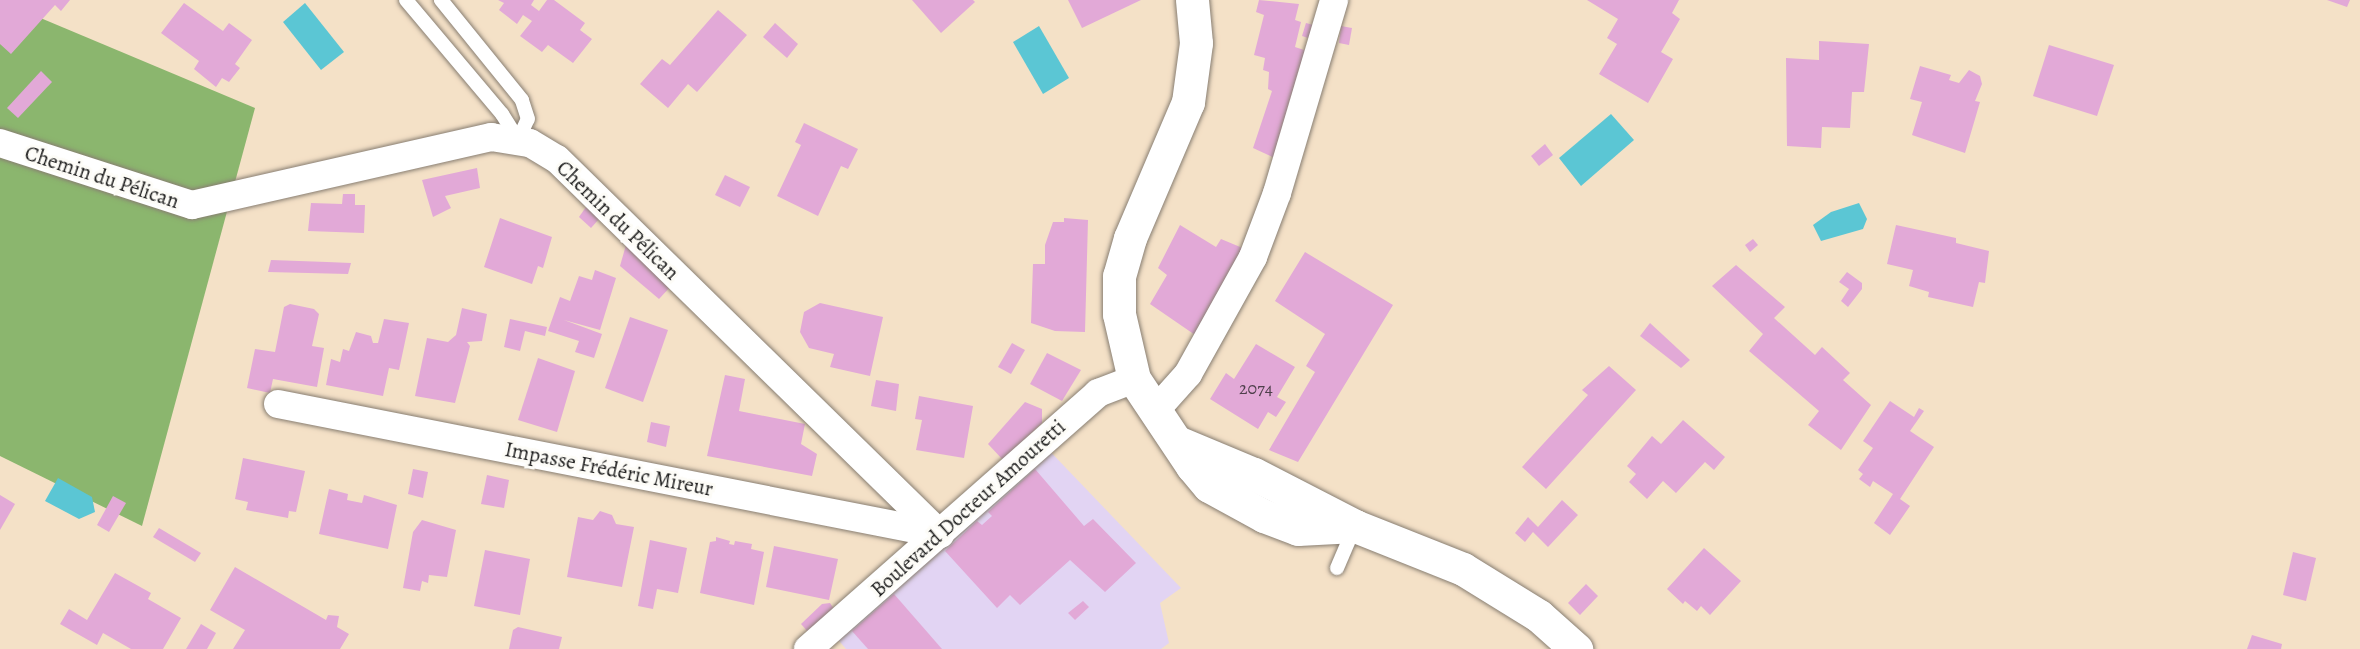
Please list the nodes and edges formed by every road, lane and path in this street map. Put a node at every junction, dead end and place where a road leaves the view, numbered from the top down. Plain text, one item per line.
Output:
1 (406, 0) edge
2 (441, 0) edge
3 (1192, 0) edge
4 (1335, 0) edge
5 (518, 140) junction
6 (0, 143) edge
7 (1134, 379) junction
8 (278, 404) dead end
9 (1154, 412) junction
10 (1177, 442) junction
11 (1326, 510) junction
12 (1355, 526) junction
13 (1294, 533) junction
14 (940, 534) junction
15 (1337, 568) dead end
16 (823, 644) edge
17 (1576, 649) edge

1 - 5 lane
2 - 5 lane
3 - 7 street
4 - 9 street
5 - 6 street, Chemin du Pélican
5 - 14 street, Chemin du Pélican
7 - 9 street
7 - 14 street, Boulevard Docteur Amouretti
8 - 14 street, Impasse Frédéric Mireur
9 - 10 street
10 - 11 street
10 - 13 street
11 - 12 street
11 - 13 lane
12 - 13 street
12 - 15 lane
12 - 17 street
14 - 16 street, Boulevard Docteur Amouretti

